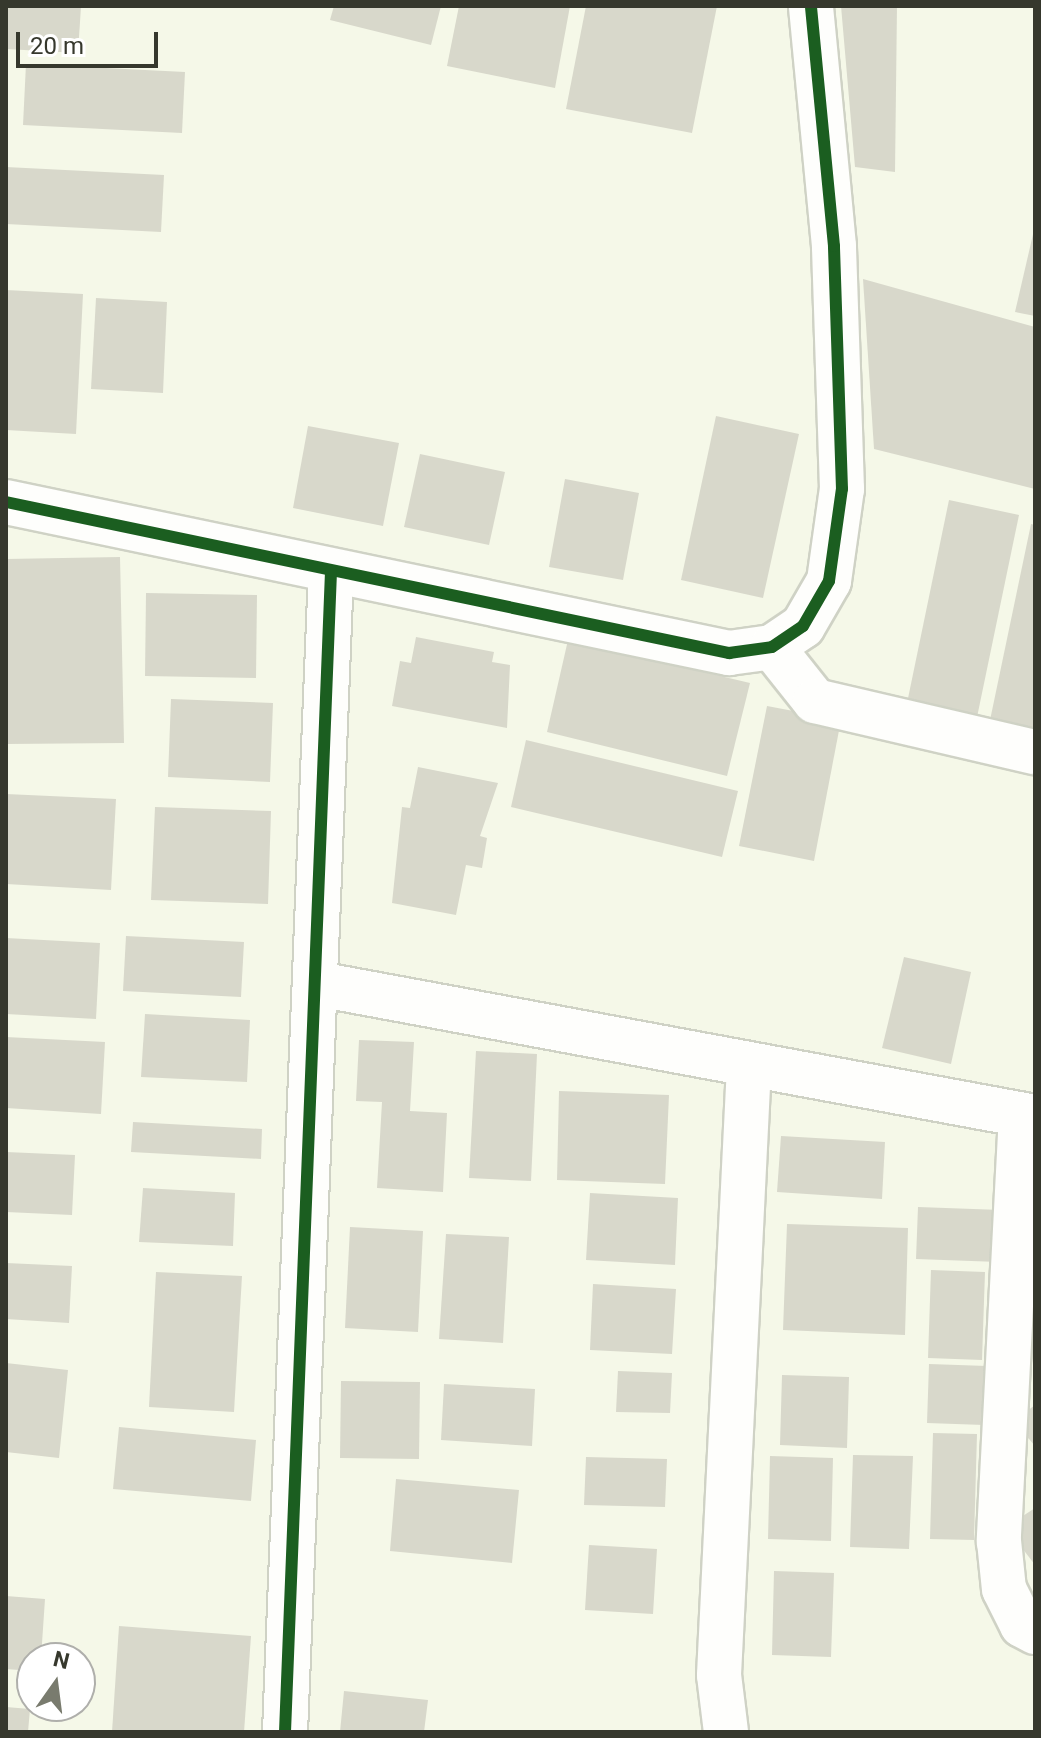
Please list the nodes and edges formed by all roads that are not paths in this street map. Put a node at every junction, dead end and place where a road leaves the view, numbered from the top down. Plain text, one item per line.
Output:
1 (811, 6) edge
2 (6, 502) edge
3 (331, 571) junction
4 (772, 647) junction
5 (1035, 752) edge
6 (318, 984) junction
7 (749, 1065) junction
8 (1028, 1116) edge
9 (1035, 1632) edge
10 (285, 1732) edge
11 (726, 1732) edge

1 - 4 street
2 - 3 street
3 - 4 street
3 - 6 street
4 - 5 street
6 - 7 street
6 - 10 street
7 - 8 street
7 - 11 street
8 - 9 street

